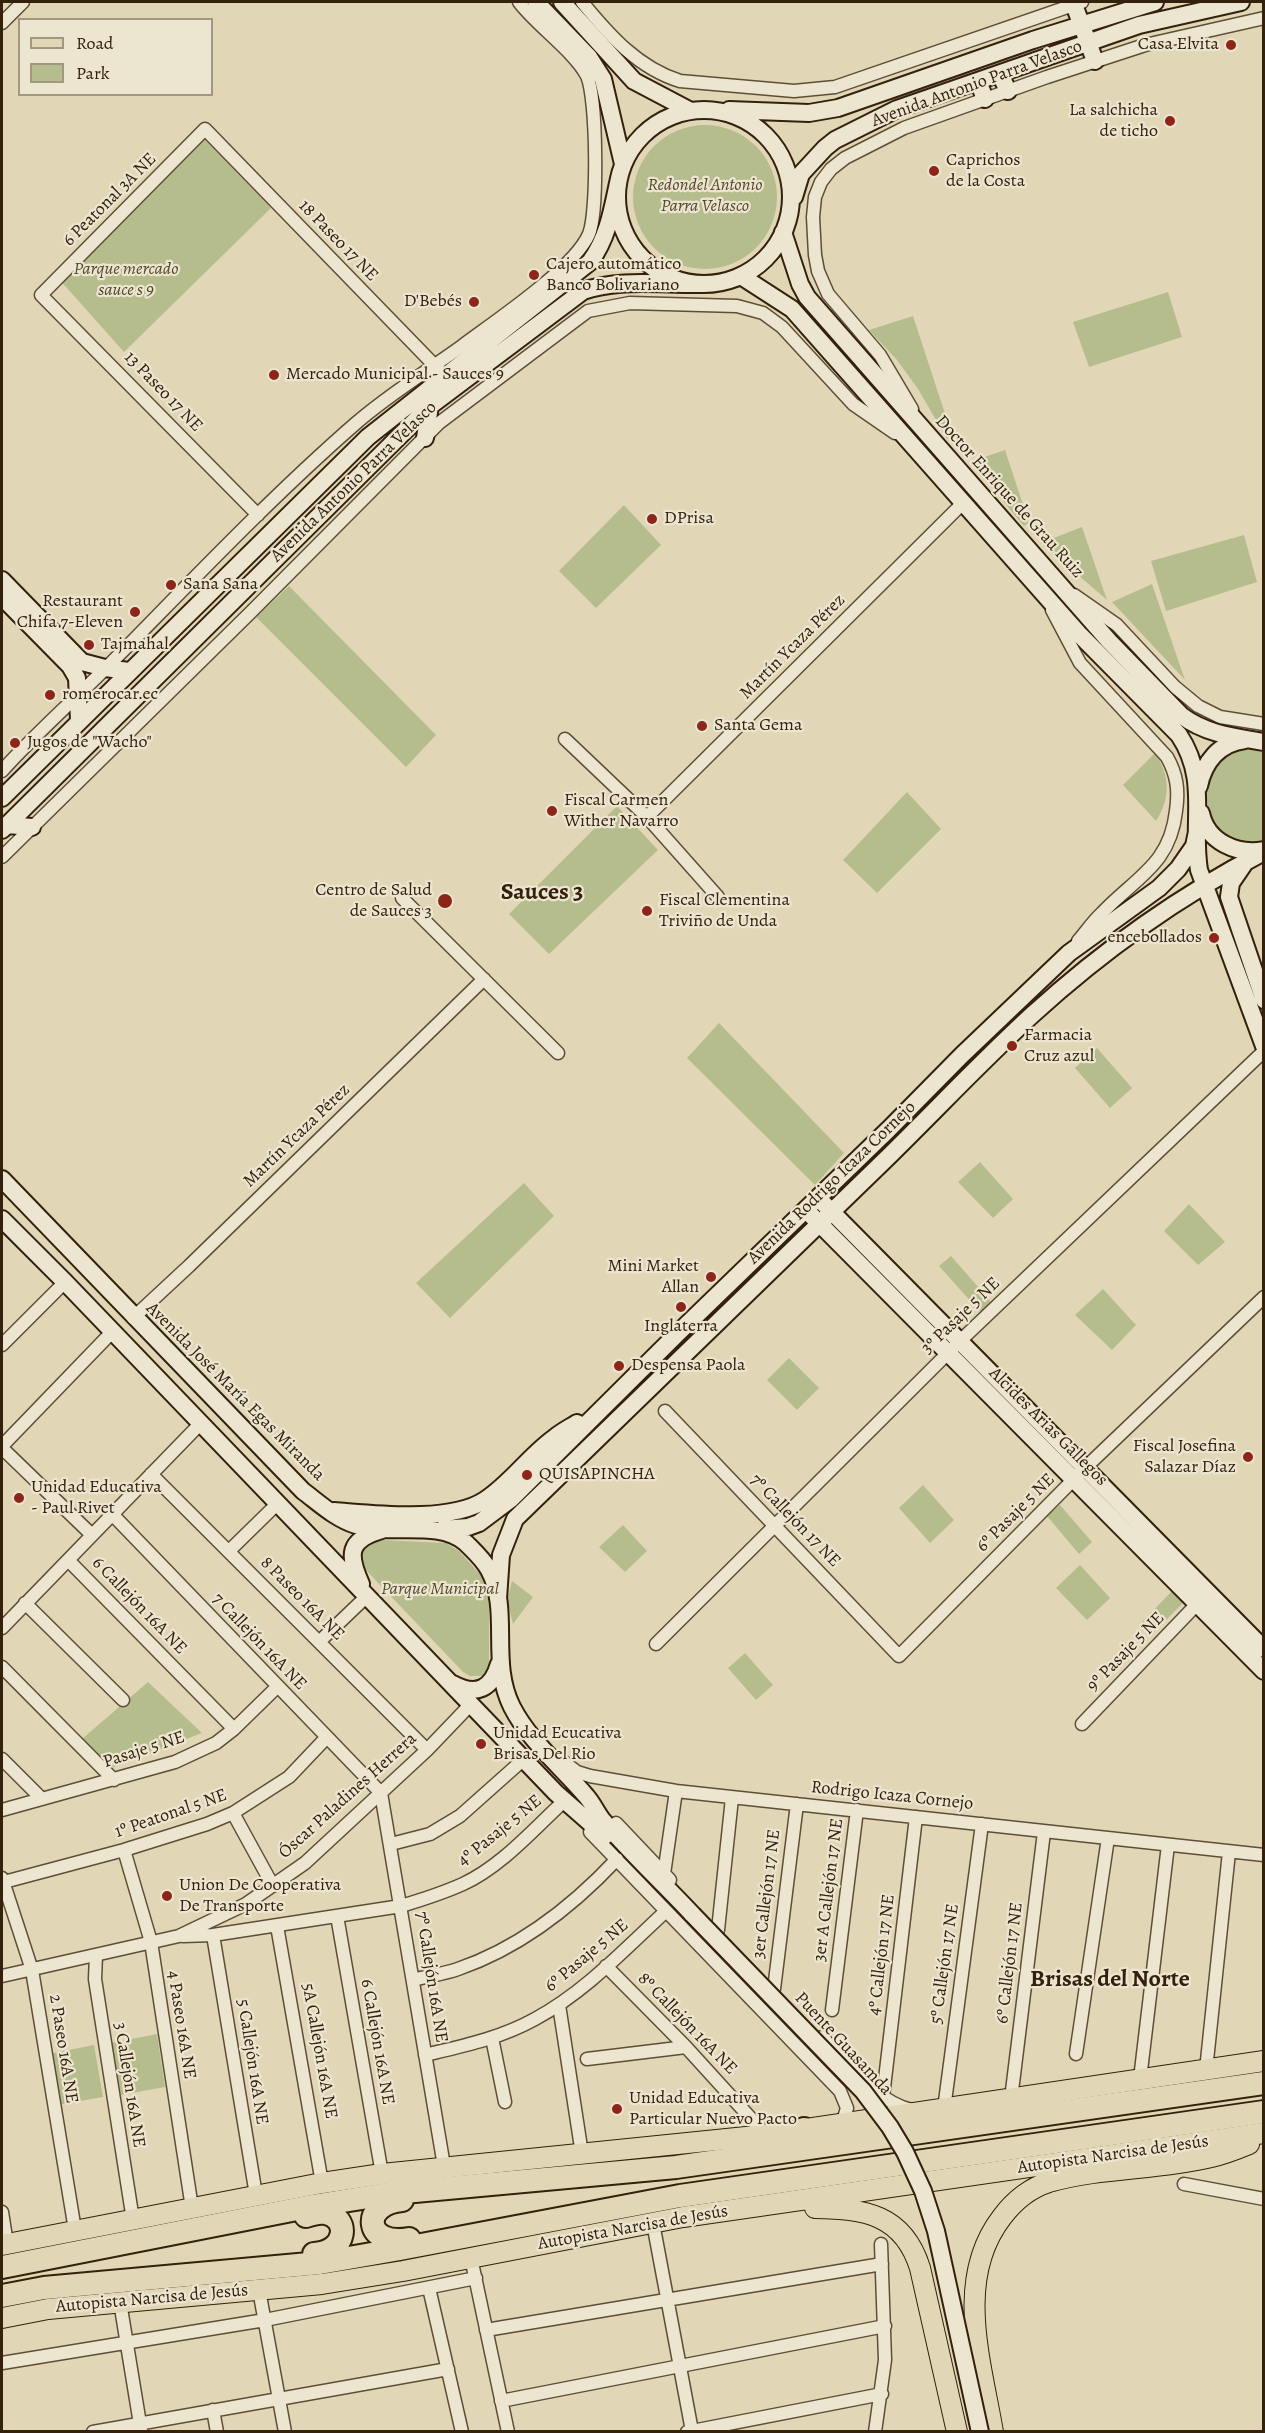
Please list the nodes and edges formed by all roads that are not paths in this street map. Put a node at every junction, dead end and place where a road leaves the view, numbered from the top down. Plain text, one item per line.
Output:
1 (23, 2) edge
2 (519, 2) edge
3 (536, 2) edge
4 (562, 2) edge
5 (582, 2) edge
6 (1076, 2) edge
7 (1155, 2) edge
8 (1241, 2) edge
9 (1263, 18) edge
10 (2, 23) edge
11 (1081, 24) junction
12 (1088, 42) junction
13 (1095, 61) junction
14 (1000, 74) junction
15 (978, 81) junction
16 (1008, 91) junction
17 (985, 99) junction
18 (713, 109) junction
19 (689, 110) junction
20 (205, 129) joint
21 (623, 164) junction
22 (618, 183) junction
23 (786, 225) junction
24 (741, 276) junction
25 (702, 284) junction
26 (41, 295) joint
27 (440, 372) junction
28 (430, 406) junction
29 (928, 436) junction
30 (425, 438) junction
31 (906, 441) junction
32 (964, 502) junction
33 (258, 515) junction
34 (2, 580) edge
35 (1059, 584) junction
36 (1041, 591) junction
37 (2, 597) edge
38 (105, 668) junction
39 (129, 671) junction
40 (79, 693) junction
41 (79, 720) junction
42 (1263, 724) edge
43 (565, 739) dead end
44 (1258, 741) edge
45 (2, 771) edge
46 (1199, 796) junction
47 (2, 798) edge
48 (647, 817) junction
49 (4, 827) edge
50 (32, 827) junction
51 (1198, 827) junction
52 (1263, 851) edge
53 (2, 856) edge
54 (1246, 861) junction
55 (1204, 886) junction
56 (718, 897) dead end
57 (402, 898) dead end
58 (1068, 953) junction
59 (484, 979) junction
60 (1263, 1000) edge
61 (1263, 1046) edge
62 (1263, 1051) edge
63 (558, 1053) dead end
64 (2, 1179) edge
65 (818, 1196) junction
66 (806, 1209) junction
67 (831, 1212) junction
68 (2, 1219) edge
69 (819, 1223) junction
70 (65, 1282) junction
71 (1263, 1297) edge
72 (133, 1318) junction
73 (113, 1331) junction
74 (2, 1345) edge
75 (954, 1347) junction
76 (603, 1406) junction
77 (665, 1411) dead end
78 (201, 1423) junction
79 (2, 1447) edge
80 (151, 1474) junction
81 (1079, 1474) junction
82 (278, 1503) junction
83 (330, 1511) junction
84 (112, 1514) junction
85 (774, 1526) junction
86 (383, 1530) junction
87 (431, 1530) junction
88 (93, 1534) junction
89 (229, 1551) junction
90 (68, 1560) junction
91 (366, 1594) junction
92 (498, 1599) junction
93 (25, 1604) junction
94 (1197, 1604) junction
95 (2, 1628) edge
96 (319, 1642) junction
97 (656, 1644) dead end
98 (1263, 1648) edge
99 (899, 1656) joint
100 (500, 1662) junction
101 (2, 1667) edge
102 (1263, 1671) edge
103 (450, 1682) junction
104 (277, 1687) junction
105 (123, 1700) dead end
106 (471, 1704) junction
107 (1082, 1724) dead end
108 (234, 1729) junction
109 (530, 1735) junction
110 (327, 1737) junction
111 (427, 1750) junction
112 (2, 1759) edge
113 (524, 1759) junction
114 (114, 1780) junction
115 (676, 1791) junction
116 (381, 1793) junction
117 (732, 1798) junction
118 (42, 1799) junction
119 (558, 1799) junction
120 (588, 1799) junction
121 (797, 1804) junction
122 (2, 1810) edge
123 (857, 1810) junction
124 (233, 1813) junction
125 (916, 1817) junction
126 (982, 1824) junction
127 (1044, 1832) junction
128 (1108, 1838) junction
129 (391, 1844) junction
130 (1168, 1845) junction
131 (124, 1850) junction
132 (1228, 1852) junction
133 (1263, 1855) edge
134 (617, 1860) junction
135 (664, 1874) junction
136 (2, 1880) edge
137 (273, 1886) junction
138 (401, 1906) junction
139 (666, 1911) junction
140 (337, 1916) junction
141 (690, 1918) junction
142 (277, 1926) junction
143 (718, 1930) junction
144 (213, 1935) junction
145 (179, 1936) junction
146 (151, 1942) junction
147 (96, 1955) junction
148 (606, 1966) junction
149 (32, 1971) junction
150 (2, 1976) edge
151 (413, 1980) junction
152 (774, 1989) junction
153 (559, 2005) junction
154 (832, 2010) dead end
155 (492, 2038) junction
156 (686, 2047) junction
157 (1076, 2054) dead end
158 (425, 2055) junction
159 (587, 2059) dead end
160 (1263, 2061) edge
161 (1206, 2070) junction
162 (1140, 2079) junction
163 (1263, 2083) edge
164 (883, 2096) junction
165 (1011, 2099) junction
166 (505, 2102) dead end
167 (944, 2109) junction
168 (922, 2112) junction
169 (1263, 2112) edge
170 (838, 2124) junction
171 (804, 2129) junction
172 (1263, 2133) edge
173 (766, 2135) junction
174 (1263, 2139) edge
175 (582, 2154) junction
176 (738, 2159) junction
177 (444, 2166) junction
178 (382, 2174) junction
179 (322, 2183) junction
180 (1184, 2184) dead end
181 (469, 2186) junction
182 (256, 2195) junction
183 (1263, 2199) edge
184 (755, 2207) junction
185 (192, 2208) junction
186 (2, 2212) edge
187 (133, 2220) junction
188 (233, 2222) junction
189 (653, 2223) junction
190 (75, 2230) junction
191 (476, 2235) junction
192 (881, 2244) dead end
193 (3, 2255) edge
194 (471, 2258) junction
195 (882, 2264) junction
196 (240, 2270) junction
197 (476, 2278) junction
198 (429, 2288) junction
199 (32, 2290) junction
200 (259, 2290) junction
201 (2, 2296) edge
202 (2, 2301) edge
203 (668, 2301) junction
204 (120, 2302) junction
205 (2, 2318) edge
206 (265, 2320) junction
207 (885, 2326) junction
208 (486, 2330) junction
209 (126, 2341) junction
210 (2, 2363) edge
211 (681, 2367) junction
212 (448, 2369) junction
213 (882, 2394) junction
214 (280, 2400) junction
215 (501, 2401) junction
216 (213, 2410) junction
217 (141, 2427) edge
218 (690, 2431) edge
219 (93, 2432) edge
220 (217, 2432) edge
221 (285, 2432) edge
222 (462, 2432) edge
223 (508, 2432) edge
224 (875, 2432) edge
225 (957, 2432) edge
226 (973, 2432) edge
227 (980, 2432) edge
228 (993, 2432) edge

1 - 10 street
2 - 27 street, Avenida Antonio Parra Velasco
3 - 21 main road
4 - 19 main road
5 - 6 street
6 - 11 main road
7 - 11 main road, Avenida Antonio Parra Velasco
8 - 12 main road, Avenida Antonio Parra Velasco
9 - 13 street, Avenida Antonio Parra Velasco
11 - 12 main road
11 - 18 main road, Avenida Antonio Parra Velasco
12 - 13 main road
12 - 14 main road, Avenida Antonio Parra Velasco
13 - 16 street, Avenida Antonio Parra Velasco
14 - 15 main road, Avenida Antonio Parra Velasco
14 - 16 main road
15 - 17 main road
15 - 23 main road, Avenida Antonio Parra Velasco
16 - 17 street, Avenida Antonio Parra Velasco
17 - 29 street, Avenida Antonio Parra Velasco
18 - 19 main road
18 - 23 main road
19 - 21 main road
20 - 26 street, 6 Peatonal 3A NE
20 - 27 street, 18 Paseo 17 NE
21 - 22 main road
22 - 25 main road
22 - 27 main road, Avenida Antonio Parra Velasco
23 - 24 main road
23 - 29 main road, Doctor Enrique de Grau Ruiz
24 - 25 main road
24 - 31 main road, Doctor Enrique de Grau Ruiz
25 - 28 main road, Avenida Antonio Parra Velasco
26 - 33 street, 13 Paseo 17 NE
27 - 33 street, Avenida Antonio Parra Velasco
27 - 39 main road, Avenida Antonio Parra Velasco
28 - 30 main road
28 - 49 main road, Avenida Antonio Parra Velasco
29 - 35 main road, Doctor Enrique de Grau Ruiz
30 - 31 street, Avenida Antonio Parra Velasco
30 - 50 street, Avenida Antonio Parra Velasco
31 - 32 main road, Doctor Enrique de Grau Ruiz
32 - 36 main road, Doctor Enrique de Grau Ruiz
32 - 48 street, Martín Ycaza Pérez
33 - 38 street, Avenida Antonio Parra Velasco
34 - 38 main road
35 - 42 street
35 - 44 main road, Doctor Enrique de Grau Ruiz
36 - 46 main road, Doctor Enrique de Grau Ruiz
36 - 58 street, Doctor Enrique de Grau Ruiz
37 - 40 main road
38 - 39 main road
38 - 40 street, Avenida Antonio Parra Velasco
39 - 41 main road, Avenida Antonio Parra Velasco
40 - 41 main road
40 - 45 street, Avenida Antonio Parra Velasco
41 - 47 main road, Avenida Antonio Parra Velasco
43 - 48 street
44 - 46 main road
46 - 51 main road, Doctor Enrique de Grau Ruiz
46 - 52 main road
48 - 56 street
49 - 50 main road
50 - 53 street, Avenida Antonio Parra Velasco
51 - 55 main road, Doctor Enrique de Grau Ruiz
51 - 58 main road, Avenida Rodrigo Icaza Cornejo
52 - 54 main road, Avenida Rodrigo Icaza Cornejo
54 - 55 main road, Avenida Rodrigo Icaza Cornejo
54 - 60 main road
55 - 61 main road, Doctor Enrique de Grau Ruiz
55 - 67 main road, Avenida Rodrigo Icaza Cornejo
57 - 59 street
58 - 65 main road, Avenida Rodrigo Icaza Cornejo
59 - 63 street
59 - 72 street, Martín Ycaza Pérez
62 - 75 street, 3º Pasaje 5 NE
64 - 72 main road, Avenida José María Egas Miranda
65 - 66 main road, Avenida Rodrigo Icaza Cornejo
65 - 67 main road, Alcides Arias Gallegos
66 - 69 main road, Alcides Arias Gallegos
66 - 76 main road, Avenida Rodrigo Icaza Cornejo
67 - 69 main road, Avenida Rodrigo Icaza Cornejo
67 - 75 main road, Alcides Arias Gallegos
68 - 70 main road
69 - 75 main road, Alcides Arias Gallegos
69 - 92 main road, Avenida Rodrigo Icaza Cornejo
70 - 73 main road
70 - 74 street
71 - 81 street, 6º Pasaje 5 NE
72 - 83 main road, Avenida José María Egas Miranda
73 - 78 main road
73 - 79 street
75 - 81 main road, Alcides Arias Gallegos
75 - 85 street, 3º Pasaje 5 NE
76 - 83 main road
76 - 87 main road, Avenida Rodrigo Icaza Cornejo
77 - 85 street, 7º Callejón 17 NE
78 - 80 street
78 - 82 main road
79 - 88 street
80 - 84 street
80 - 89 street, 8 Paseo 16A NE
81 - 94 main road, Alcides Arias Gallegos
81 - 98 main road, Alcides Arias Gallegos
81 - 99 street, 6º Pasaje 5 NE
82 - 89 street
82 - 91 main road
83 - 86 main road, Avenida José María Egas Miranda
84 - 88 street
84 - 104 street, 7 Callejón 16A NE
85 - 97 street, 3º Pasaje 5 NE
85 - 99 street, 7º Callejón 17 NE
86 - 87 main road, Avenida José María Egas Miranda
86 - 91 main road
87 - 92 main road, Avenida José María Egas Miranda
88 - 90 street
89 - 96 street, 8 Paseo 16A NE
90 - 93 street
90 - 108 street, 6 Callejón 16A NE
91 - 96 street
91 - 103 main road
92 - 100 main road, Avenida José María Egas Miranda
93 - 95 street
93 - 105 street
94 - 102 main road, Alcides Arias Gallegos
94 - 107 street, 9º Pasaje 5 NE
96 - 111 street, 8 Paseo 16A NE
100 - 103 main road
100 - 109 main road, Avenida José María Egas Miranda
101 - 114 street
103 - 106 main road
104 - 108 street, Pasaje 5 NE
104 - 110 street, 7 Callejón 16A NE
106 - 111 street, Óscar Paladines Herrera
106 - 113 main road
108 - 114 street, Pasaje 5 NE
109 - 115 street, Rodrigo Icaza Cornejo
109 - 120 main road, Avenida José María Egas Miranda
110 - 116 street, 7 Callejón 16A NE
110 - 124 street, 1º Peatonal 5 NE
111 - 116 street, Óscar Paladines Herrera
112 - 118 street
113 - 119 main road
113 - 129 street
114 - 118 street, Pasaje 5 NE
115 - 117 street, Rodrigo Icaza Cornejo
115 - 135 street
116 - 129 street, 7º Callejón 16A NE
116 - 137 street, Óscar Paladines Herrera
117 - 121 street, Rodrigo Icaza Cornejo
117 - 143 street
118 - 122 street, Pasaje 5 NE
119 - 134 street
119 - 138 street, 4º Pasaje 5 NE
119 - 141 main road
120 - 135 street
120 - 141 main road, Avenida José María Egas Miranda
121 - 123 street, Rodrigo Icaza Cornejo
121 - 152 street, 3er Callejón 17 NE
123 - 125 street, Rodrigo Icaza Cornejo
123 - 154 street, 3er A Callejón 17 NE
124 - 131 street, 1º Peatonal 5 NE
124 - 137 street
125 - 126 street, Rodrigo Icaza Cornejo
125 - 164 street, 4º Callejón 17 NE
126 - 127 street, Rodrigo Icaza Cornejo
126 - 167 street, 5º Callejón 17 NE
127 - 128 street, Rodrigo Icaza Cornejo
127 - 165 street, 6º Callejón 17 NE
128 - 130 street, Rodrigo Icaza Cornejo
128 - 157 street
129 - 138 street, 7º Callejón 16A NE
130 - 132 street, Rodrigo Icaza Cornejo
130 - 162 street
131 - 136 street, 1º Peatonal 5 NE
131 - 146 street, 4 Paseo 16A NE
132 - 133 street, Rodrigo Icaza Cornejo
132 - 161 street
134 - 139 street
134 - 151 street
135 - 143 street
136 - 149 street, 2 Paseo 16A NE
137 - 145 street, Óscar Paladines Herrera
138 - 140 street, 4º Pasaje 5 NE
138 - 151 street, 7º Callejón 16A NE
139 - 148 street, 6º Pasaje 5 NE
139 - 170 street
140 - 142 street, 4º Pasaje 5 NE
140 - 178 street, 6 Callejón 16A NE
141 - 226 main road, Puente Guasamda
141 - 227 main road, Puente Guasamda, bridge
142 - 144 street, 4º Pasaje 5 NE
142 - 179 street, 5A Callejón 16A NE
143 - 152 street
144 - 145 street, 4º Pasaje 5 NE
144 - 182 street, 5 Callejón 16A NE
145 - 146 street, Óscar Paladines Herrera
146 - 147 street, Óscar Paladines Herrera
146 - 185 street, 4 Paseo 16A NE
147 - 149 street, Óscar Paladines Herrera
147 - 187 street, 3 Callejón 16A NE
148 - 153 street, 6º Pasaje 5 NE
148 - 156 street, 8º Callejón 16A NE
149 - 150 street, Óscar Paladines Herrera
149 - 190 street, 2 Paseo 16A NE
151 - 158 street, 7º Callejón 16A NE
152 - 164 street
153 - 155 street, 6º Pasaje 5 NE
153 - 175 street
155 - 158 street, 6º Pasaje 5 NE
155 - 166 street
156 - 159 street
156 - 173 street, 8º Callejón 16A NE
158 - 177 street, 7º Callejón 16A NE
160 - 161 main road
161 - 162 main road
162 - 165 main road
163 - 176 highway
164 - 168 street
165 - 167 main road
167 - 168 main road
168 - 170 main road
169 - 191 highway, Autopista Narcisa de Jesús
170 - 171 main road
171 - 173 main road
171 - 176 highway
172 - 184 main road, Autopista Narcisa de Jesús
173 - 175 main road
174 - 228 main road
175 - 177 main road
176 - 181 highway
177 - 178 main road
178 - 179 main road
179 - 182 main road
180 - 183 street
181 - 188 highway
181 - 191 highway
182 - 185 main road
184 - 189 main road, Autopista Narcisa de Jesús
184 - 225 main road
185 - 187 main road
186 - 193 street
187 - 190 main road
188 - 193 highway
188 - 196 highway
189 - 194 main road, Autopista Narcisa de Jesús
189 - 203 street
190 - 193 main road
191 - 196 highway, Autopista Narcisa de Jesús
192 - 195 street
194 - 197 street
194 - 200 main road, Autopista Narcisa de Jesús
195 - 203 street
195 - 207 street
196 - 199 highway, Autopista Narcisa de Jesús
197 - 198 street
197 - 208 street
198 - 206 street
198 - 212 street
199 - 201 highway, Autopista Narcisa de Jesús
199 - 202 highway
200 - 204 main road, Autopista Narcisa de Jesús
200 - 206 street
203 - 208 street
203 - 211 street
204 - 205 main road, Autopista Narcisa de Jesús
204 - 209 street
206 - 209 street
206 - 214 street
207 - 211 street
207 - 213 street
208 - 215 street
209 - 210 street
209 - 217 street
211 - 215 street
211 - 218 street
212 - 214 street
212 - 222 street
213 - 218 street
213 - 224 street
214 - 216 street
214 - 221 street
215 - 223 street
216 - 217 street
216 - 220 street
217 - 219 street

